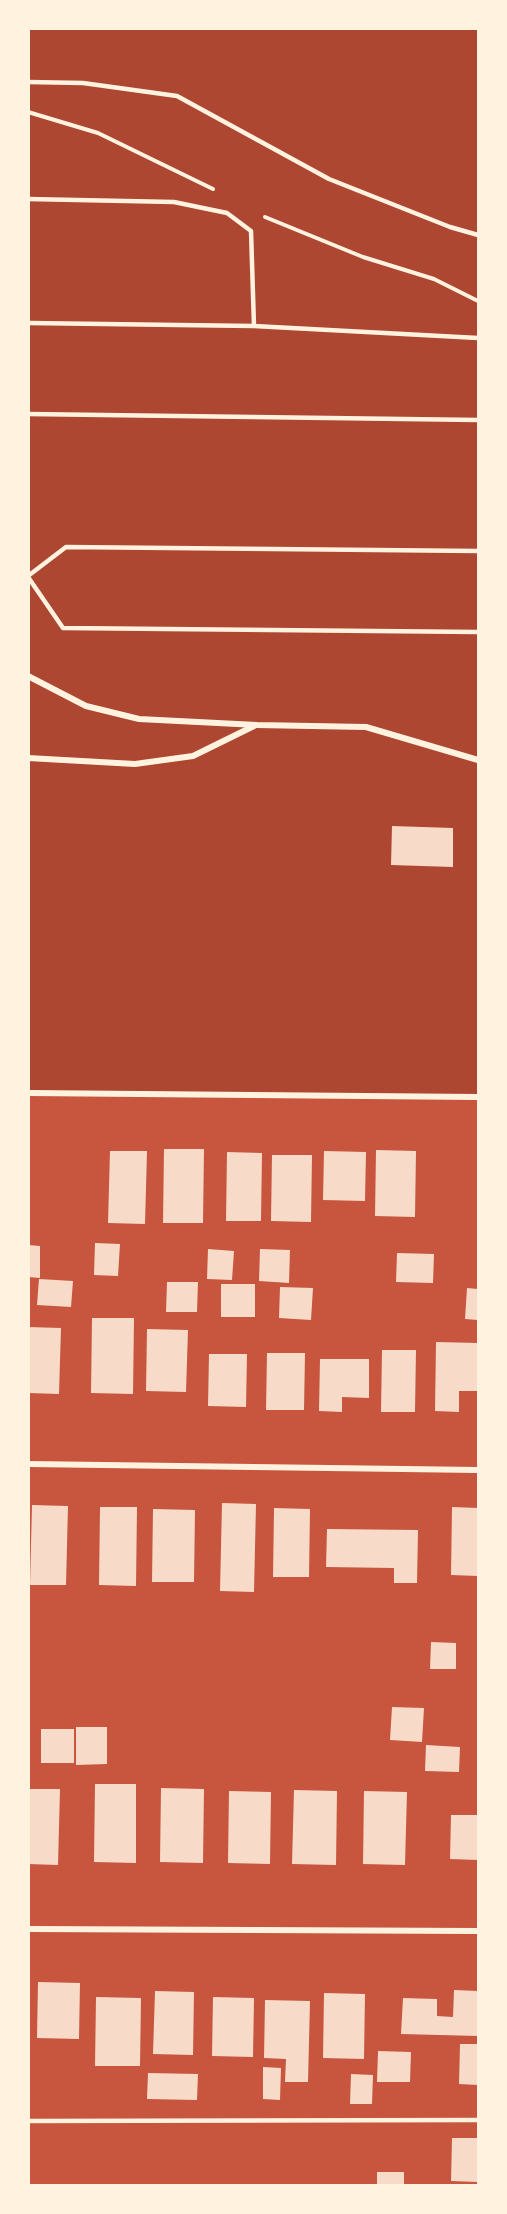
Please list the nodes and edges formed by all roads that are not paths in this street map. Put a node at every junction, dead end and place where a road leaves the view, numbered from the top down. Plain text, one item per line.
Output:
1 (28, 82) edge
2 (28, 200) edge
3 (478, 235) edge
4 (28, 323) edge
5 (254, 327) junction
6 (478, 338) edge
7 (28, 414) edge
8 (478, 420) edge
9 (478, 551) edge
10 (28, 577) edge
11 (478, 632) edge
12 (28, 676) edge
13 (257, 725) junction
14 (28, 758) edge
15 (478, 760) edge
16 (28, 1093) edge
17 (478, 1097) edge
18 (28, 1464) edge
19 (478, 1470) edge
20 (28, 1929) edge
21 (478, 1931) edge
22 (478, 2120) edge
23 (28, 2121) edge

1 - 3 lane
2 - 5 lane
4 - 5 lane
5 - 6 lane
7 - 8 lane
9 - 10 lane
10 - 11 lane
12 - 13 street
13 - 14 street
13 - 15 street
16 - 17 street
18 - 19 street
20 - 21 street
22 - 23 lane

